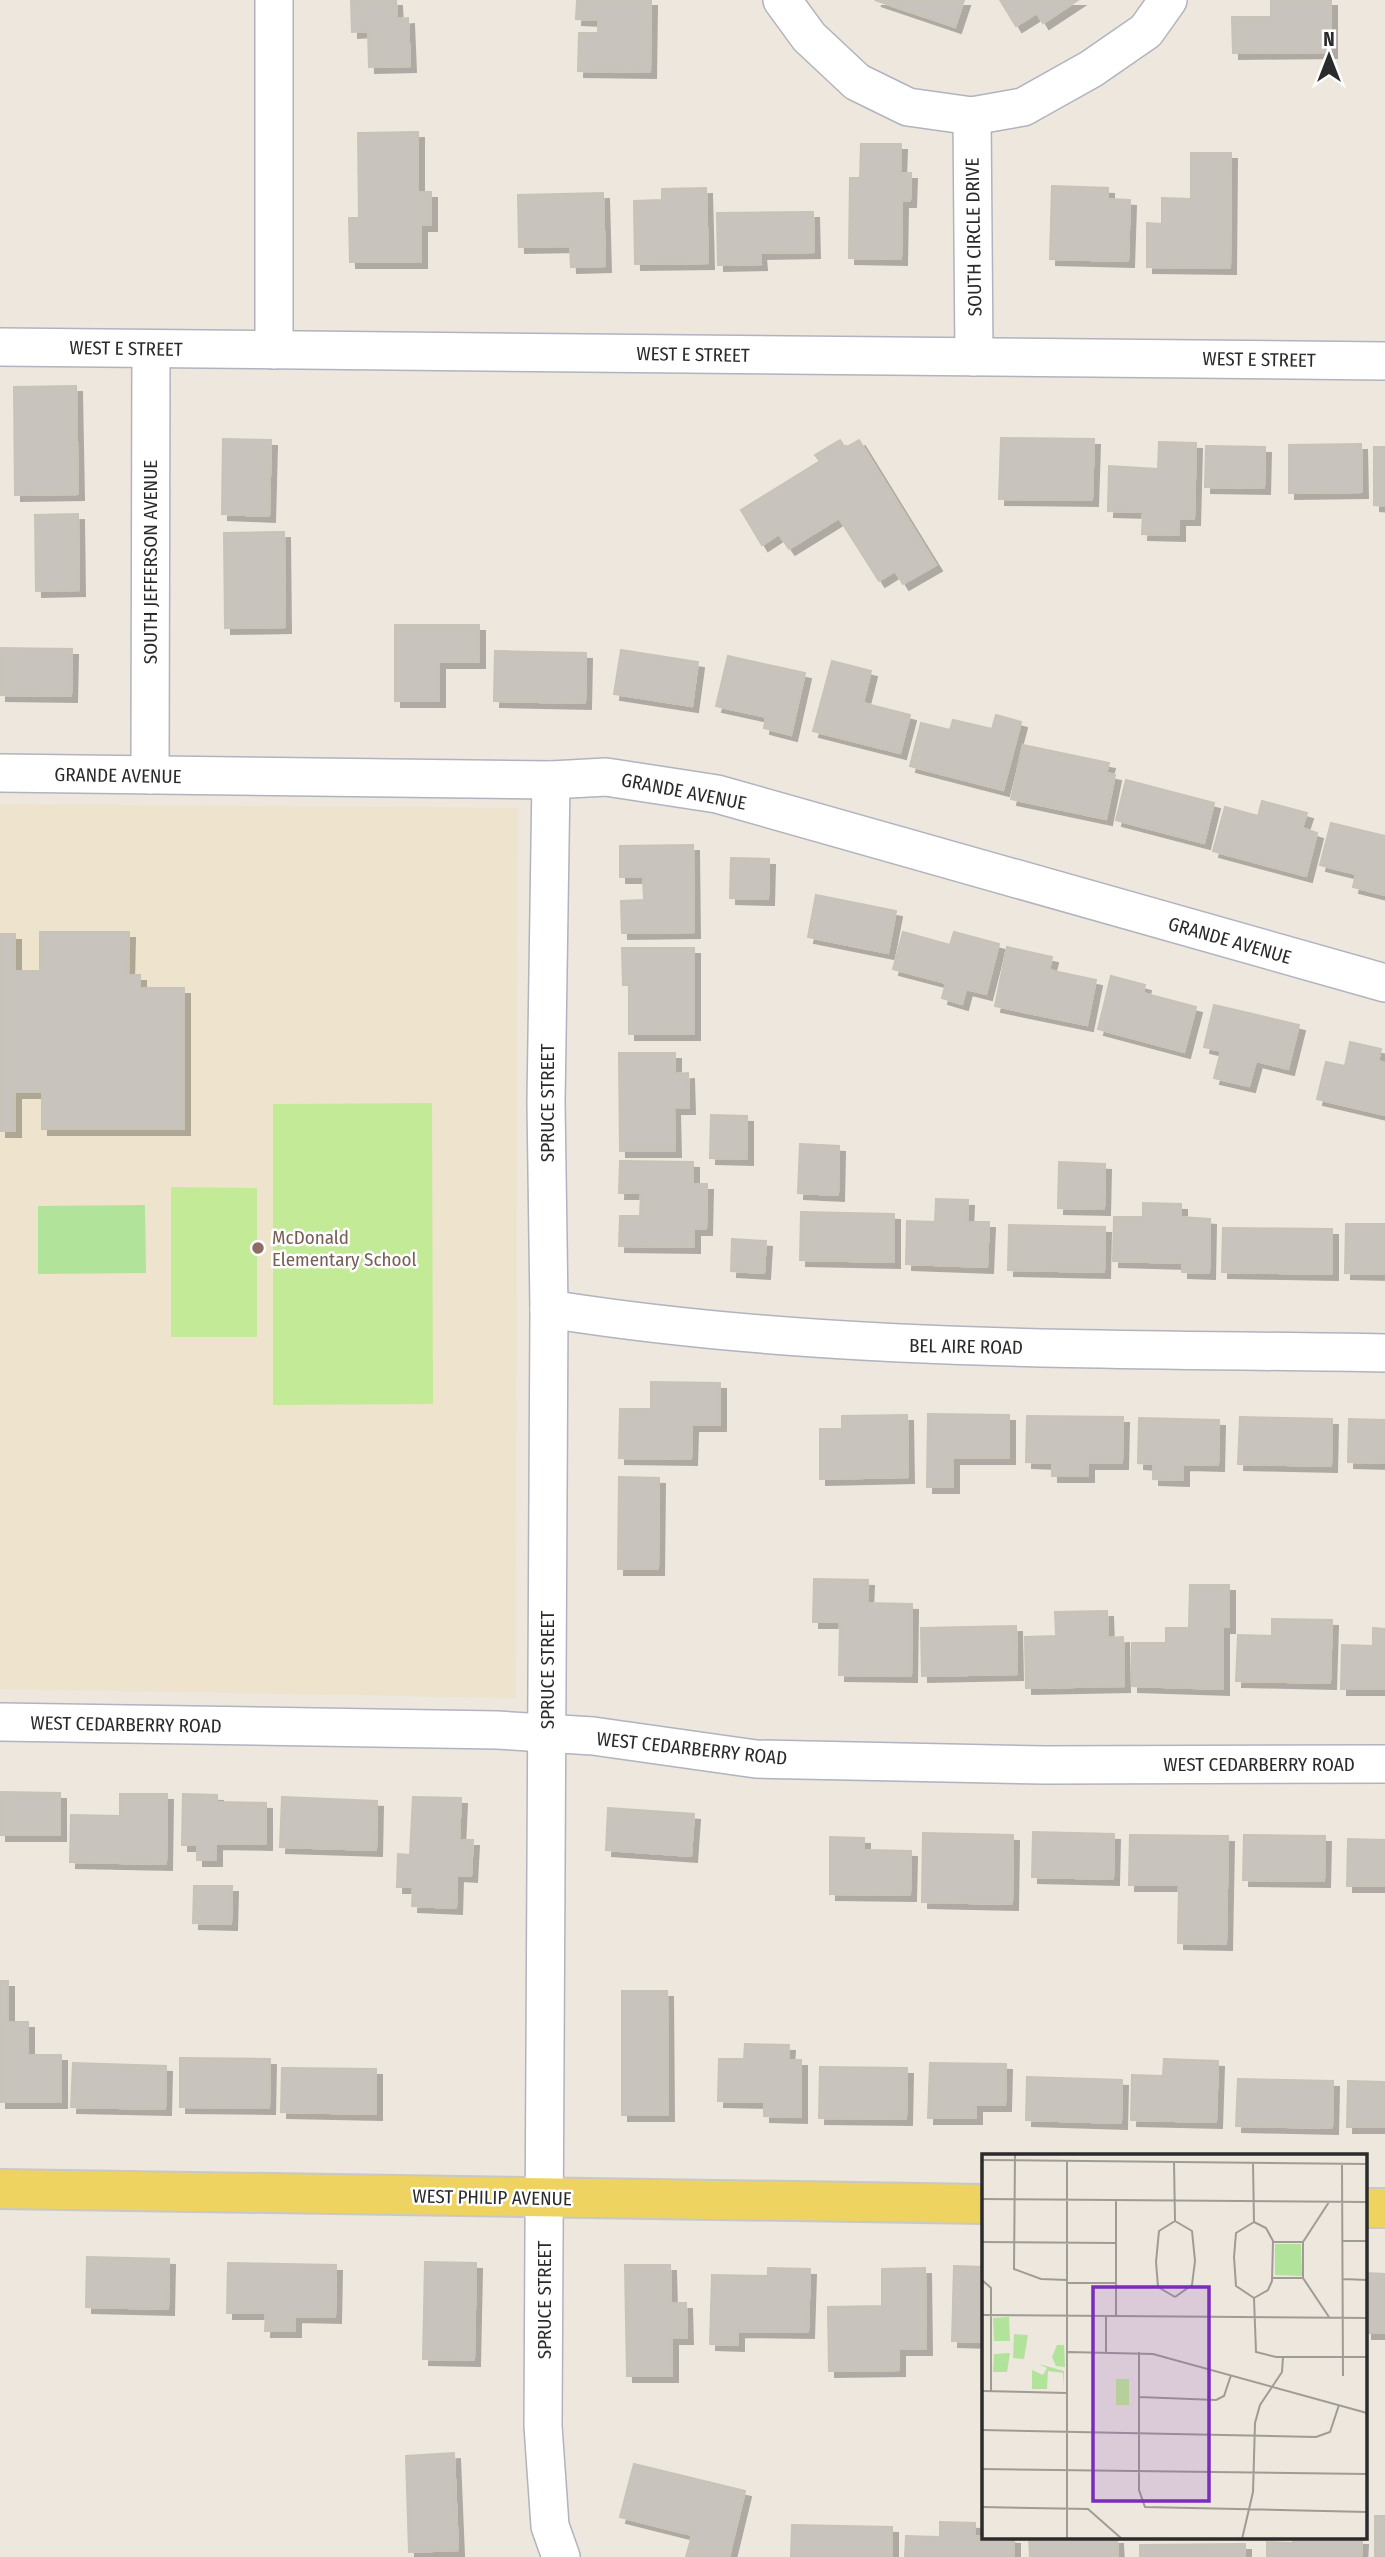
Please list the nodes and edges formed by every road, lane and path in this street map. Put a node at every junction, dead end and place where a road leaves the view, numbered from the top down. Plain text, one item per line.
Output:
1 (274, 0) edge
2 (782, 0) edge
3 (1168, 0) edge
4 (972, 116) junction
5 (0, 347) edge
6 (150, 349) junction
7 (274, 350) junction
8 (974, 357) junction
9 (1385, 361) edge
10 (0, 773) edge
11 (150, 775) junction
12 (551, 780) junction
13 (1385, 983) edge
14 (549, 1309) junction
15 (1385, 1353) edge
16 (0, 1722) edge
17 (547, 1733) junction
18 (1385, 1764) edge
19 (0, 2189) edge
20 (544, 2199) junction
21 (982, 2204) edge
22 (561, 2557) edge

1 - 7 street
2 - 4 street
3 - 4 street
4 - 8 street, SOUTH CIRCLE DRIVE
5 - 6 street, WEST E STREET
6 - 7 street, WEST E STREET
6 - 11 street, SOUTH JEFFERSON AVENUE
7 - 8 street, WEST E STREET
8 - 9 street, WEST E STREET
10 - 11 street, GRANDE AVENUE
11 - 12 street, GRANDE AVENUE
12 - 13 street, GRANDE AVENUE
12 - 14 street, SPRUCE STREET
14 - 15 street, BEL AIRE ROAD
14 - 17 street, SPRUCE STREET
16 - 17 street, WEST CEDARBERRY ROAD
17 - 18 street, WEST CEDARBERRY ROAD
17 - 20 street, SPRUCE STREET
19 - 20 main road, WEST PHILIP AVENUE
20 - 21 main road, WEST PHILIP AVENUE
20 - 22 street, SPRUCE STREET

